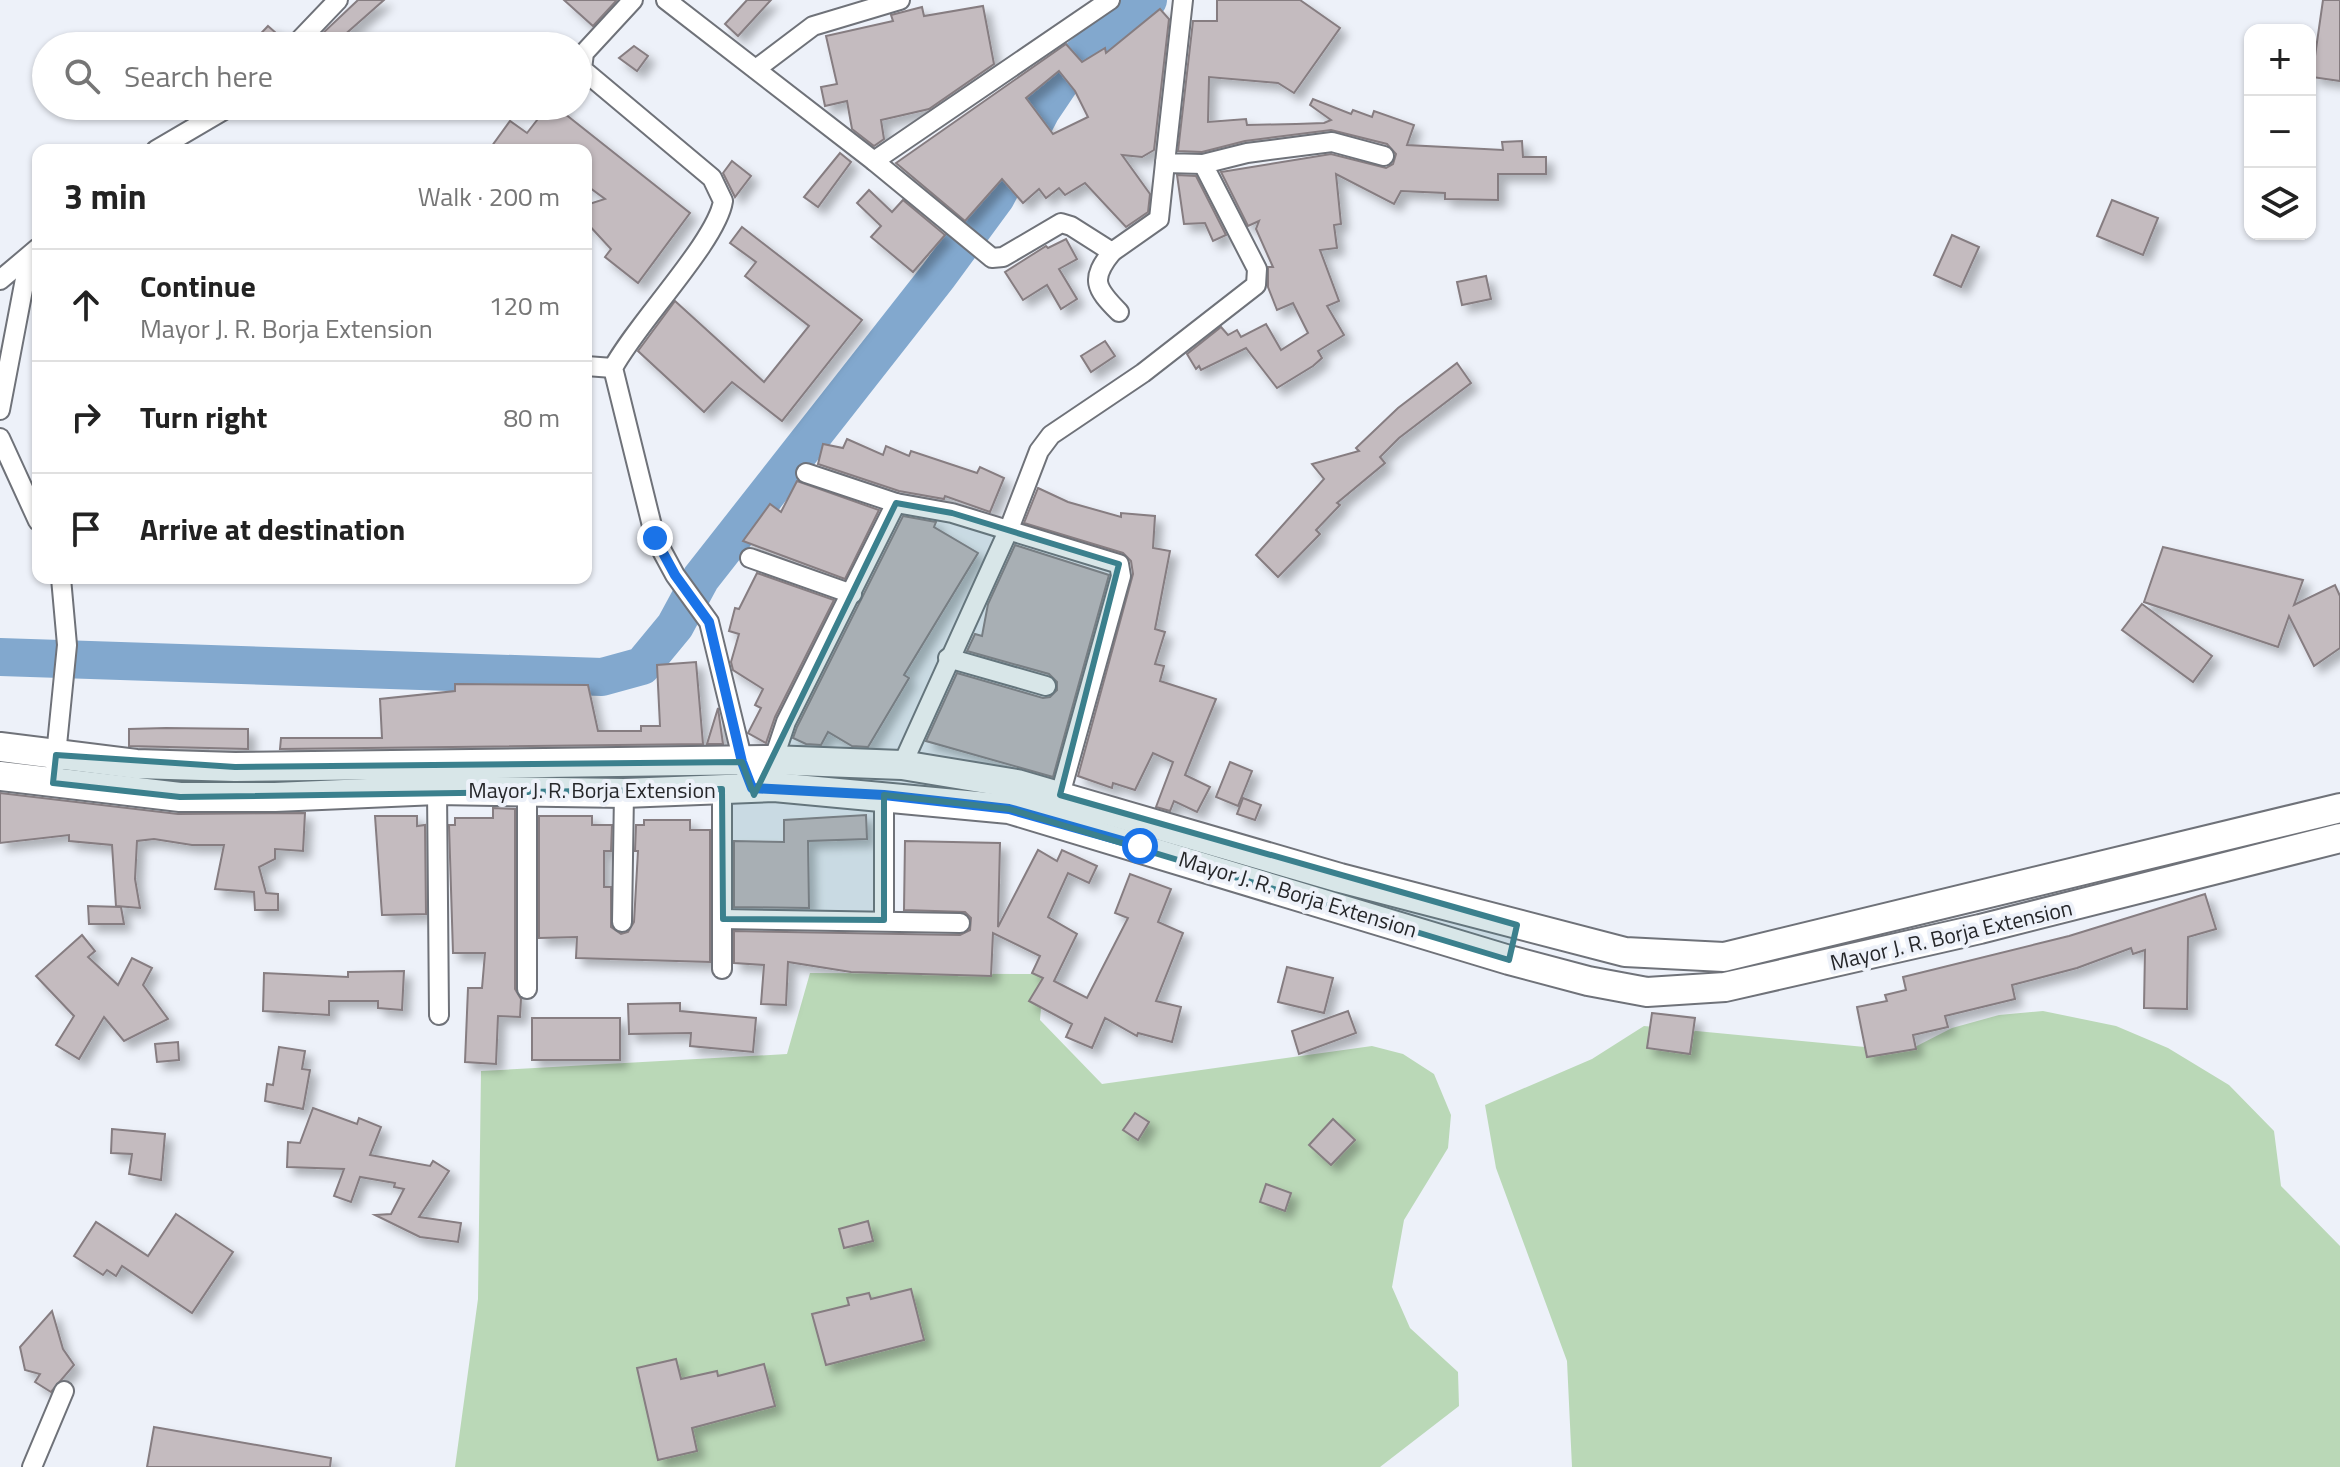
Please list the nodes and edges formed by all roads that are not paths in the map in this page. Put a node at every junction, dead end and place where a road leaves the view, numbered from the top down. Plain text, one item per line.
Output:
1 (338, 0) edge
2 (633, 0) edge
3 (666, 0) edge
4 (900, 0) edge
5 (1110, 0) edge
6 (1183, 0) edge
7 (307, 32) edge
8 (592, 44) edge
9 (756, 69) junction
10 (592, 77) edge
11 (207, 120) edge
12 (166, 144) edge
13 (1384, 156) dead end
14 (874, 161) junction
15 (1165, 163) junction
16 (1203, 164) junction
17 (1112, 252) junction
18 (32, 255) edge
19 (32, 262) edge
20 (0, 280) edge
21 (1119, 312) dead end
22 (592, 366) edge
23 (613, 368) junction
24 (0, 410) edge
25 (0, 438) edge
26 (806, 473) dead end
27 (896, 503) junction
28 (32, 508) edge
29 (1009, 529) junction
30 (750, 558) dead end
31 (62, 584) edge
32 (852, 594) junction
33 (948, 658) junction
34 (1046, 686) dead end
35 (0, 747) edge
36 (56, 755) junction
37 (742, 762) junction
38 (902, 765) junction
39 (0, 776) edge
40 (388, 779) junction
41 (765, 779) junction
42 (53, 783) junction
43 (722, 789) junction
44 (437, 790) junction
45 (527, 790) junction
46 (624, 793) junction
47 (884, 795) junction
48 (1060, 795) junction
49 (1013, 796) junction
50 (2340, 808) edge
51 (2340, 838) edge
52 (723, 919) junction
53 (884, 920) junction
54 (622, 922) dead end
55 (960, 923) dead end
56 (1517, 925) junction
57 (1509, 960) junction
58 (722, 969) dead end
59 (527, 989) dead end
60 (439, 1015) dead end
61 (64, 1391) dead end
62 (32, 1467) edge

1 - 7 street
2 - 8 street
3 - 9 street
4 - 9 street
5 - 14 street
6 - 15 street
9 - 14 street
10 - 23 street
11 - 12 street
13 - 16 street
14 - 17 street
15 - 16 street
15 - 17 street
16 - 29 street
17 - 21 street
18 - 20 street
19 - 24 street
22 - 23 street
23 - 37 street
25 - 28 street
26 - 27 street
27 - 29 street
27 - 32 street
29 - 33 street
29 - 48 street
30 - 32 street
31 - 36 street
32 - 41 street
33 - 34 street
33 - 38 street
35 - 36 main road, Mayor J. R. Borja Extension
36 - 40 main road, Mayor J. R. Borja Extension
36 - 42 street
37 - 40 main road, Mayor J. R. Borja Extension
37 - 41 main road, Mayor J. R. Borja Extension
38 - 41 main road, Mayor J. R. Borja Extension
38 - 49 main road, Mayor J. R. Borja Extension
39 - 42 main road, Mayor J. R. Borja Extension
40 - 42 main road, Mayor J. R. Borja Extension
40 - 44 main road, Mayor J. R. Borja Extension
41 - 43 main road, Mayor J. R. Borja Extension
41 - 47 main road, Mayor J. R. Borja Extension
43 - 46 main road, Mayor J. R. Borja Extension
43 - 52 street
44 - 45 main road, Mayor J. R. Borja Extension
44 - 60 street
45 - 46 main road, Mayor J. R. Borja Extension
45 - 59 street
46 - 54 street
47 - 49 main road, Mayor J. R. Borja Extension
47 - 53 street
48 - 49 main road, Mayor J. R. Borja Extension
48 - 56 main road, Mayor J. R. Borja Extension
49 - 57 main road, Mayor J. R. Borja Extension
50 - 56 main road, Mayor J. R. Borja Extension
51 - 57 main road, Mayor J. R. Borja Extension
52 - 53 street
52 - 58 street
53 - 55 street
56 - 57 main road
61 - 62 street

